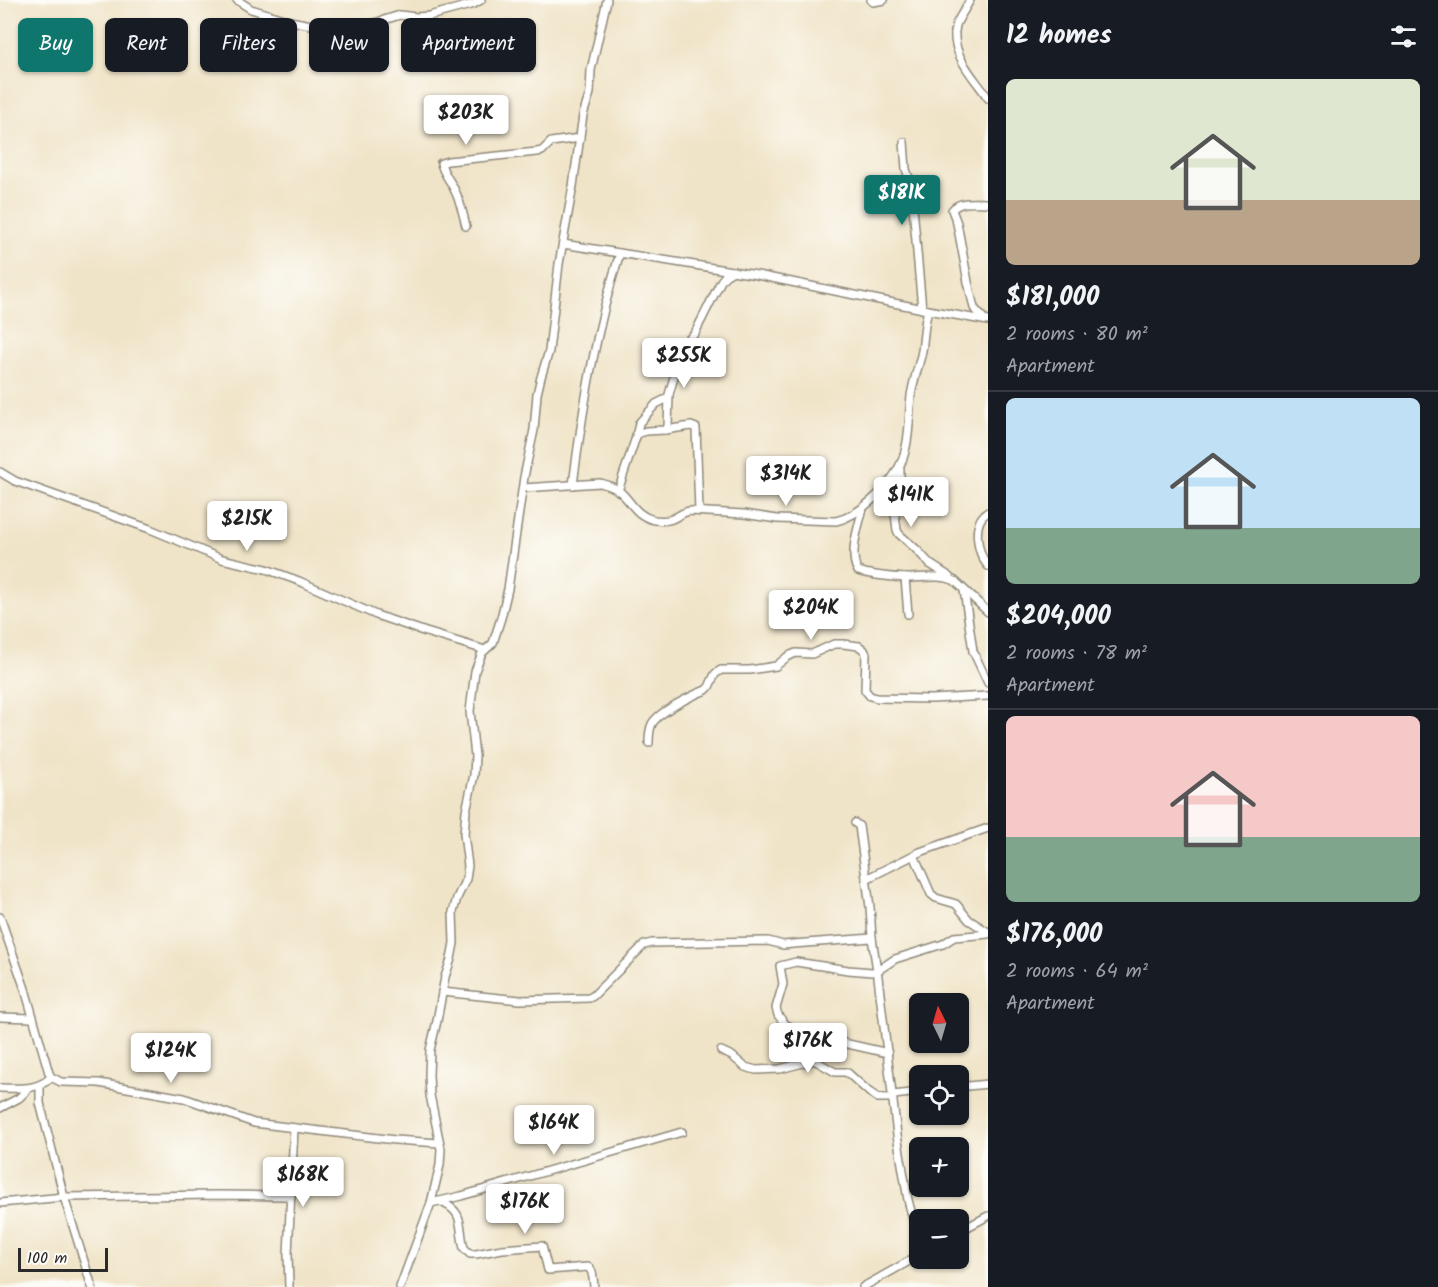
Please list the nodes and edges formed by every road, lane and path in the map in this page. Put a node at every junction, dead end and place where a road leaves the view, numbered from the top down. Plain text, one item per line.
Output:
1 (237, 0) edge
2 (481, 0) edge
3 (607, 0) edge
4 (871, 0) edge
5 (884, 0) edge
6 (970, 0) edge
7 (988, 98) edge
8 (580, 138) junction
9 (904, 142) dead end
10 (988, 203) edge
11 (466, 226) dead end
12 (563, 244) junction
13 (620, 253) junction
14 (733, 271) junction
15 (925, 309) junction
16 (986, 320) edge
17 (669, 396) junction
18 (665, 430) junction
19 (636, 434) junction
20 (899, 465) junction
21 (0, 472) edge
22 (573, 485) junction
23 (523, 488) junction
24 (618, 491) junction
25 (863, 508) junction
26 (699, 512) junction
27 (988, 512) edge
28 (988, 566) edge
29 (906, 578) junction
30 (951, 579) junction
31 (964, 590) junction
32 (988, 612) edge
33 (908, 614) dead end
34 (485, 650) junction
35 (988, 682) edge
36 (988, 696) edge
37 (649, 743) dead end
38 (855, 823) dead end
39 (988, 828) edge
40 (914, 855) junction
41 (866, 879) junction
42 (1, 922) edge
43 (988, 933) edge
44 (872, 938) junction
45 (877, 971) junction
46 (442, 992) junction
47 (0, 1017) edge
48 (33, 1018) junction
49 (721, 1051) dead end
50 (888, 1053) junction
51 (51, 1077) junction
52 (988, 1084) edge
53 (40, 1086) junction
54 (969, 1086) edge
55 (0, 1088) edge
56 (28, 1088) junction
57 (909, 1094) edge
58 (893, 1096) junction
59 (0, 1108) edge
60 (294, 1128) junction
61 (682, 1132) dead end
62 (439, 1143) junction
63 (291, 1196) junction
64 (64, 1197) junction
65 (439, 1201) junction
66 (0, 1203) edge
67 (431, 1203) junction
68 (910, 1209) edge
69 (988, 1216) edge
70 (969, 1226) edge
71 (909, 1262) edge
72 (92, 1287) edge
73 (289, 1287) edge
74 (400, 1287) edge
75 (594, 1287) edge
76 (863, 1287) edge

1 - 2 street
3 - 8 street
4 - 5 street
6 - 7 street
8 - 11 street
8 - 12 street
9 - 15 street
10 - 16 street
12 - 13 street
12 - 23 street
13 - 14 street
13 - 22 street
14 - 15 street
14 - 17 street
15 - 16 street
15 - 20 street
17 - 18 street
17 - 19 street
18 - 19 street
18 - 26 street
19 - 24 street
20 - 25 street
20 - 30 street
21 - 34 street
22 - 23 street
22 - 24 street
23 - 34 street
24 - 26 street
25 - 26 street
25 - 29 street
27 - 28 street
29 - 30 street
29 - 33 street
30 - 31 street
31 - 32 street
31 - 35 street
34 - 46 street
36 - 37 street
38 - 41 street
39 - 40 street
40 - 41 street
40 - 43 street
41 - 44 street
42 - 48 street
43 - 45 street
44 - 45 street
44 - 46 street
45 - 50 street
45 - 50 street
46 - 62 street
47 - 48 street
48 - 51 street
49 - 58 street
50 - 58 street
51 - 53 street
51 - 60 street
52 - 54 street
53 - 56 street
53 - 64 street
55 - 56 street
56 - 59 street
57 - 58 street
58 - 68 street
60 - 62 street
60 - 63 street
61 - 65 street
62 - 67 street
63 - 64 street
63 - 73 street
64 - 66 street
64 - 72 street
65 - 67 street
65 - 75 street
67 - 74 street
69 - 70 street
71 - 76 street

